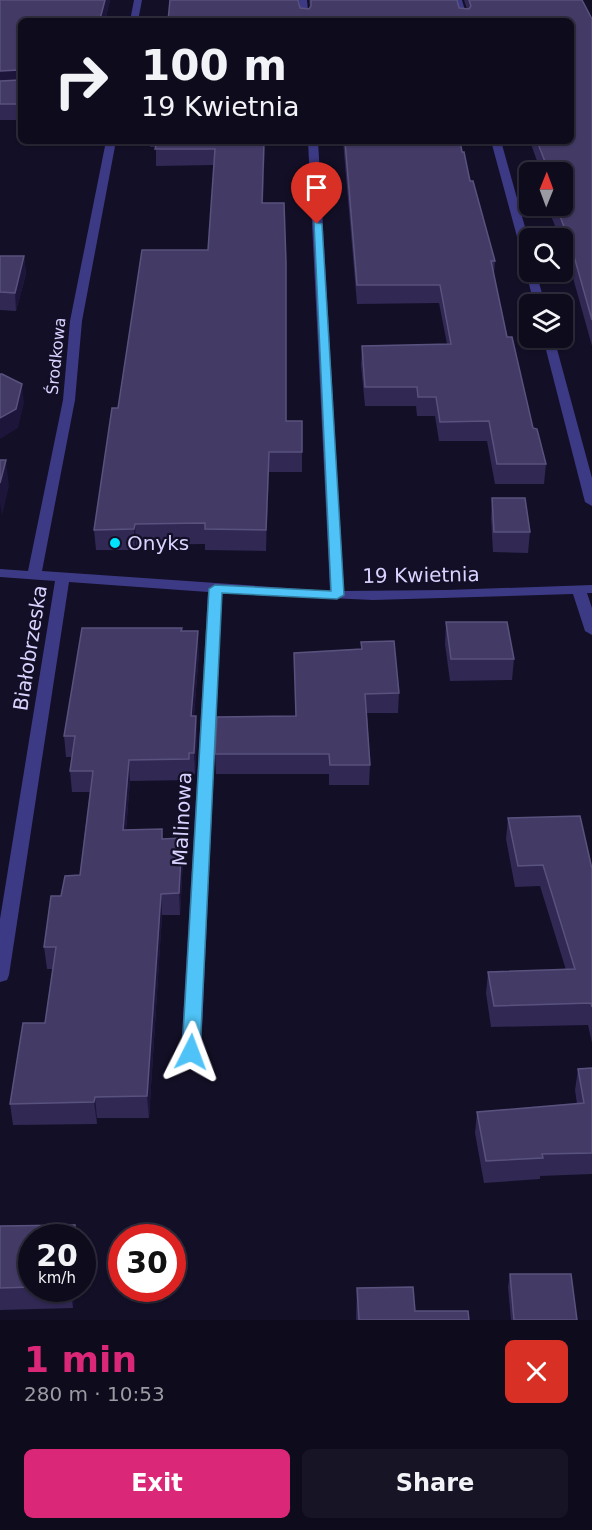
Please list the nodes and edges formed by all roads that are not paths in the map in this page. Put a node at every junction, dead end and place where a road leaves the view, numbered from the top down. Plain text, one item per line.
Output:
1 (138, 0) edge
2 (303, 0) edge
3 (458, 0) edge
4 (135, 18) edge
5 (305, 18) edge
6 (463, 18) edge
7 (110, 144) edge
8 (313, 144) edge
9 (497, 144) edge
10 (520, 228) edge
11 (551, 348) edge
12 (592, 502) edge
13 (0, 573) edge
14 (34, 575) junction
15 (63, 578) junction
16 (215, 589) junction
17 (585, 590) edge
18 (337, 595) junction
19 (592, 631) edge
20 (5, 913) edge
21 (0, 975) edge
22 (191, 1052) dead end

1 - 4 street
2 - 5 street
3 - 6 street
7 - 14 street, Środkowa
8 - 18 street
9 - 10 street
11 - 12 street
13 - 14 street, 19 Kwietnia
14 - 15 street, 19 Kwietnia
15 - 16 street, 19 Kwietnia
15 - 20 street, Białobrzeska
16 - 18 street, 19 Kwietnia
16 - 22 street, Malinowa
17 - 18 street, 19 Kwietnia
17 - 19 street
20 - 21 street, Białobrzeska

